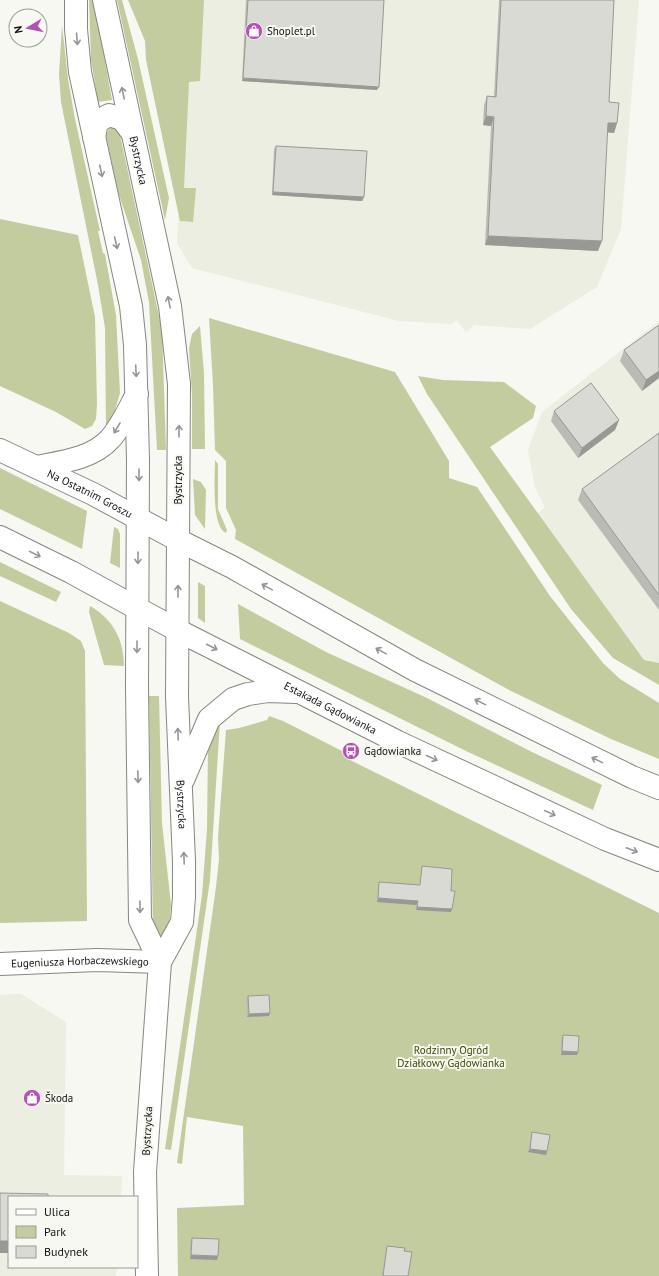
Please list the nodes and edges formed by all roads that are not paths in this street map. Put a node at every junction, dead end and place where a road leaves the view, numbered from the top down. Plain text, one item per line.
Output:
1 (76, 0) edge
2 (104, 0) edge
3 (131, 132) junction
4 (94, 137) junction
5 (137, 394) junction
6 (0, 450) edge
7 (36, 467) junction
8 (138, 519) junction
9 (0, 537) edge
10 (178, 540) junction
11 (137, 608) junction
12 (177, 630) junction
13 (296, 692) junction
14 (180, 787) junction
15 (659, 788) edge
16 (659, 860) edge
17 (160, 962) junction
18 (0, 964) edge
19 (147, 1276) edge

1 -> 4 street, Bystrzycka
3 -> 2 street, Bystrzycka
3 - 4 street
10 -> 3 street, Bystrzycka
4 -> 5 street, Bystrzycka
5 -> 7 street
5 -> 8 street, Bystrzycka
6 - 7 street, Na Ostatnim Groszu
7 - 8 street, Na Ostatnim Groszu
8 - 10 street, Na Ostatnim Groszu
8 -> 11 street, Bystrzycka
9 -> 11 street
12 -> 10 street, Bystrzycka
15 -> 10 street
11 - 12 street, Estakada Gądowianka
11 -> 17 street, Bystrzycka
12 -> 13 street, Estakada Gądowianka
14 -> 12 street, Bystrzycka
13 - 14 street
13 -> 16 street, Estakada Gądowianka
17 -> 14 street, Bystrzycka
17 - 18 street, Eugeniusza Horbaczewskiego
17 - 19 street, Bystrzycka

